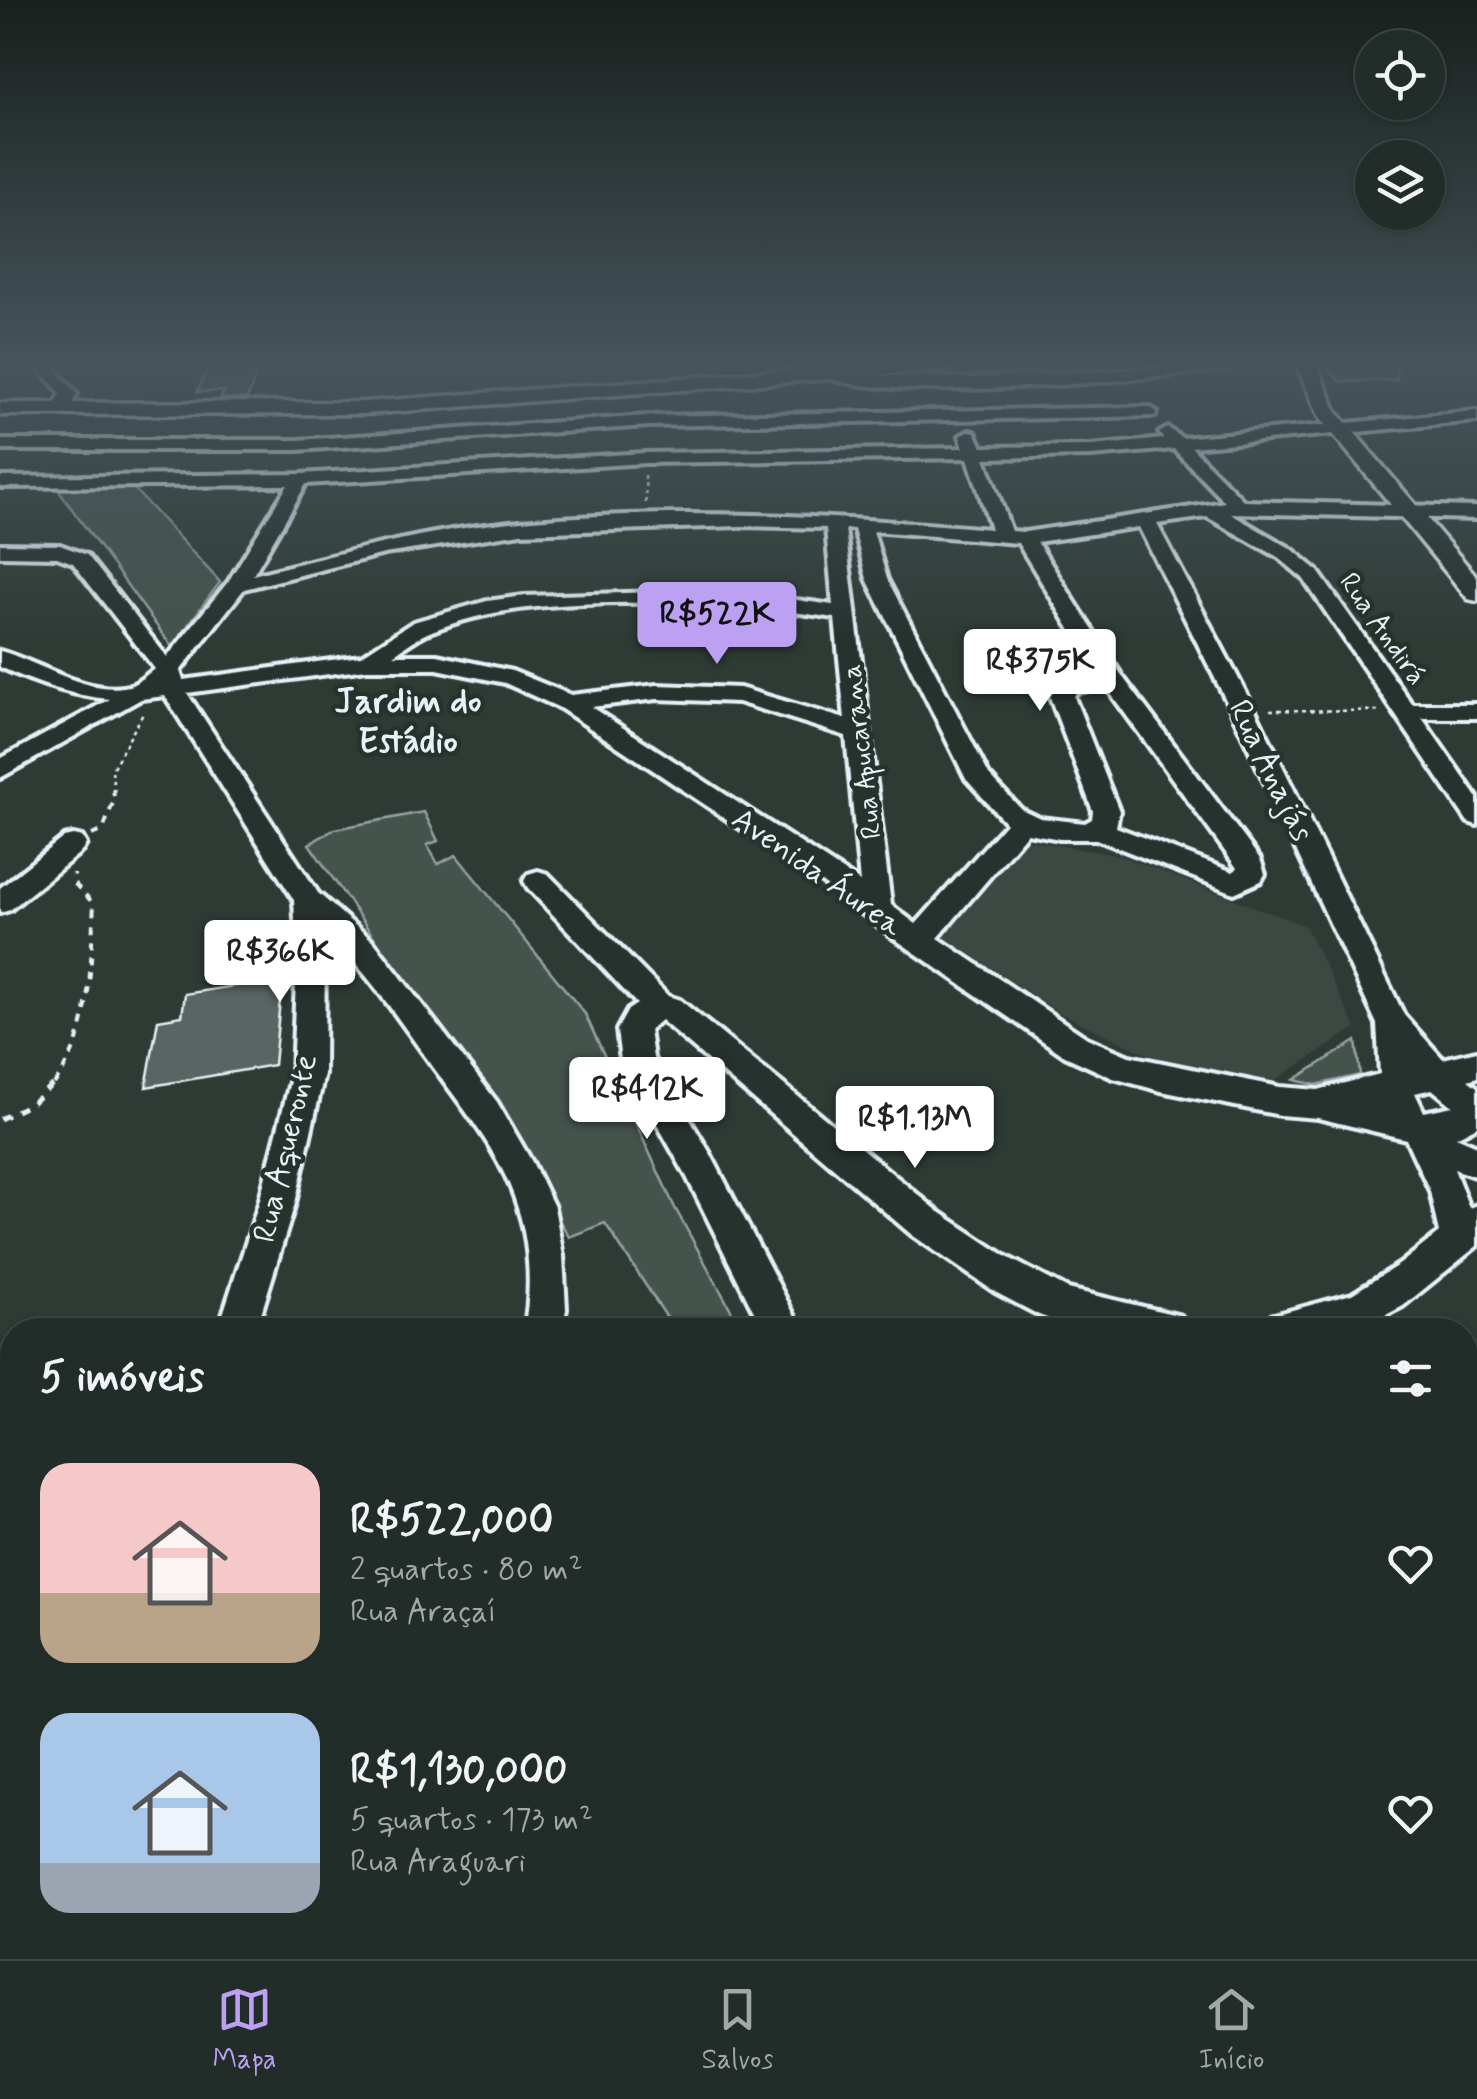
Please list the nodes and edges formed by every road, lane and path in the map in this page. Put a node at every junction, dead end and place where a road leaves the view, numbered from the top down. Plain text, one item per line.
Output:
1 (67, 455) edge
2 (787, 455) edge
3 (977, 455) edge
4 (1188, 455) edge
5 (1362, 455) edge
6 (300, 480) junction
7 (0, 482) edge
8 (94, 484) junction
9 (1239, 506) junction
10 (1406, 508) junction
11 (1209, 510) junction
12 (1477, 514) edge
13 (1145, 519) junction
14 (835, 522) junction
15 (863, 524) junction
16 (1014, 537) junction
17 (0, 550) edge
18 (237, 585) junction
19 (1477, 593) edge
20 (844, 613) junction
21 (0, 658) edge
22 (368, 662) junction
23 (32, 674) junction
24 (1112, 679) junction
25 (0, 680) edge
26 (173, 682) junction
27 (140, 700) junction
28 (568, 703) junction
29 (113, 708) junction
30 (1244, 710) junction
31 (1405, 711) junction
32 (1477, 711) edge
33 (856, 731) junction
34 (0, 770) edge
35 (1477, 816) edge
36 (1022, 822) junction
37 (1098, 830) junction
38 (73, 844) junction
39 (873, 863) junction
40 (834, 877) junction
41 (538, 882) dead end
42 (308, 900) junction
43 (0, 903) edge
44 (877, 907) junction
45 (919, 940) junction
46 (664, 1008) junction
47 (1394, 1024) junction
48 (1477, 1064) edge
49 (1436, 1074) junction
50 (1396, 1085) junction
51 (1318, 1104) junction
52 (1477, 1107) edge
53 (0, 1120) edge
54 (1417, 1128) junction
55 (1477, 1162) edge
56 (1468, 1231) edge
57 (241, 1318) edge
58 (545, 1318) edge
59 (776, 1318) edge
60 (1122, 1318) edge
61 (1331, 1318) edge

1 - 8 street
2 - 6 street
3 - 16 street
4 - 9 street
5 - 10 main road
6 - 8 street
6 - 18 street
7 - 8 street
9 - 10 street
9 - 11 street
10 - 12 street
10 - 19 main road
11 - 13 street
11 - 31 street, Rua Andirá
13 - 16 street
13 - 30 street, Rua Anajás
14 - 15 street
14 - 18 street
14 - 20 street, Rua Apucarana
15 - 16 street
15 - 36 street
16 - 24 street
17 - 26 street, Rua Aqueronte
18 - 26 street
20 - 22 street
20 - 33 street, Rua Apucarana
21 - 23 street
22 - 26 street, Avenida Áurea
22 - 28 street, Avenida Áurea
23 - 25 street
23 - 27 street
23 - 29 street
24 - 37 street
24 - 37 street
26 - 27 street, Avenida Áurea
26 - 42 street, Rua Aqueronte
27 - 29 street
27 - 38 path
28 - 33 street
28 - 40 street, Avenida Áurea
29 - 34 street
30 - 31 path
30 - 47 street, Rua Anajás
31 - 32 street
31 - 35 street, Rua Andirá
33 - 39 street, Rua Apucarana
36 - 37 street
36 - 45 street
38 - 43 street
38 - 53 path
39 - 40 street, Rua Apucarana
39 - 44 street, Rua Apucarana
40 - 44 street, Avenida Áurea
41 - 46 street
42 - 57 street, Rua Aqueronte
42 - 58 street
44 - 45 street, Avenida Áurea
45 - 51 street, Avenida Áurea
46 - 59 street
46 - 60 street
47 - 49 street, Rua Anajás
47 - 50 street, Rua Anajás
48 - 49 street
49 - 50 street, Avenida Áurea
49 - 52 street, Avenida Áurea
50 - 51 street, Avenida Áurea
50 - 54 street
51 - 54 street, Avenida Áurea
52 - 54 street, Avenida Áurea
54 - 55 street, Avenida Áurea
54 - 56 street
56 - 61 street

